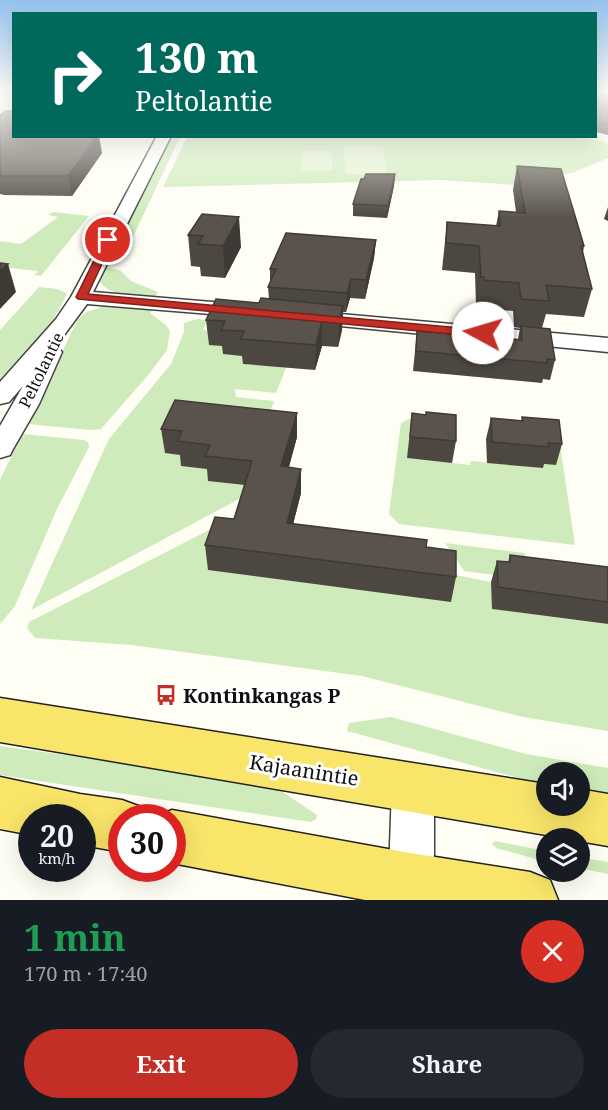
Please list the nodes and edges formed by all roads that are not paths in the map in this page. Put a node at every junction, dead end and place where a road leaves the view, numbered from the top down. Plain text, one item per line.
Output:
1 (163, 138) edge
2 (81, 297) junction
3 (266, 313) edge
4 (288, 315) edge
5 (64, 322) junction
6 (608, 345) edge
7 (0, 399) edge
8 (27, 404) junction
9 (0, 449) edge
10 (0, 720) edge
11 (413, 789) junction
12 (0, 803) edge
13 (18, 807) edge
14 (608, 820) edge
15 (186, 839) edge
16 (410, 890) edge
17 (530, 900) edge

1 - 2 street, Peltolantie
2 - 3 street
2 - 5 street, Peltolantie
4 - 6 street
5 - 7 street, Peltolantie
5 - 8 street, Peltolantie
7 - 8 street
8 - 9 street, Peltolantie
10 - 11 main road, Kajaanintie
11 - 14 main road, Kajaanintie
11 - 16 street
12 - 13 main road
15 - 16 main road
16 - 17 main road

